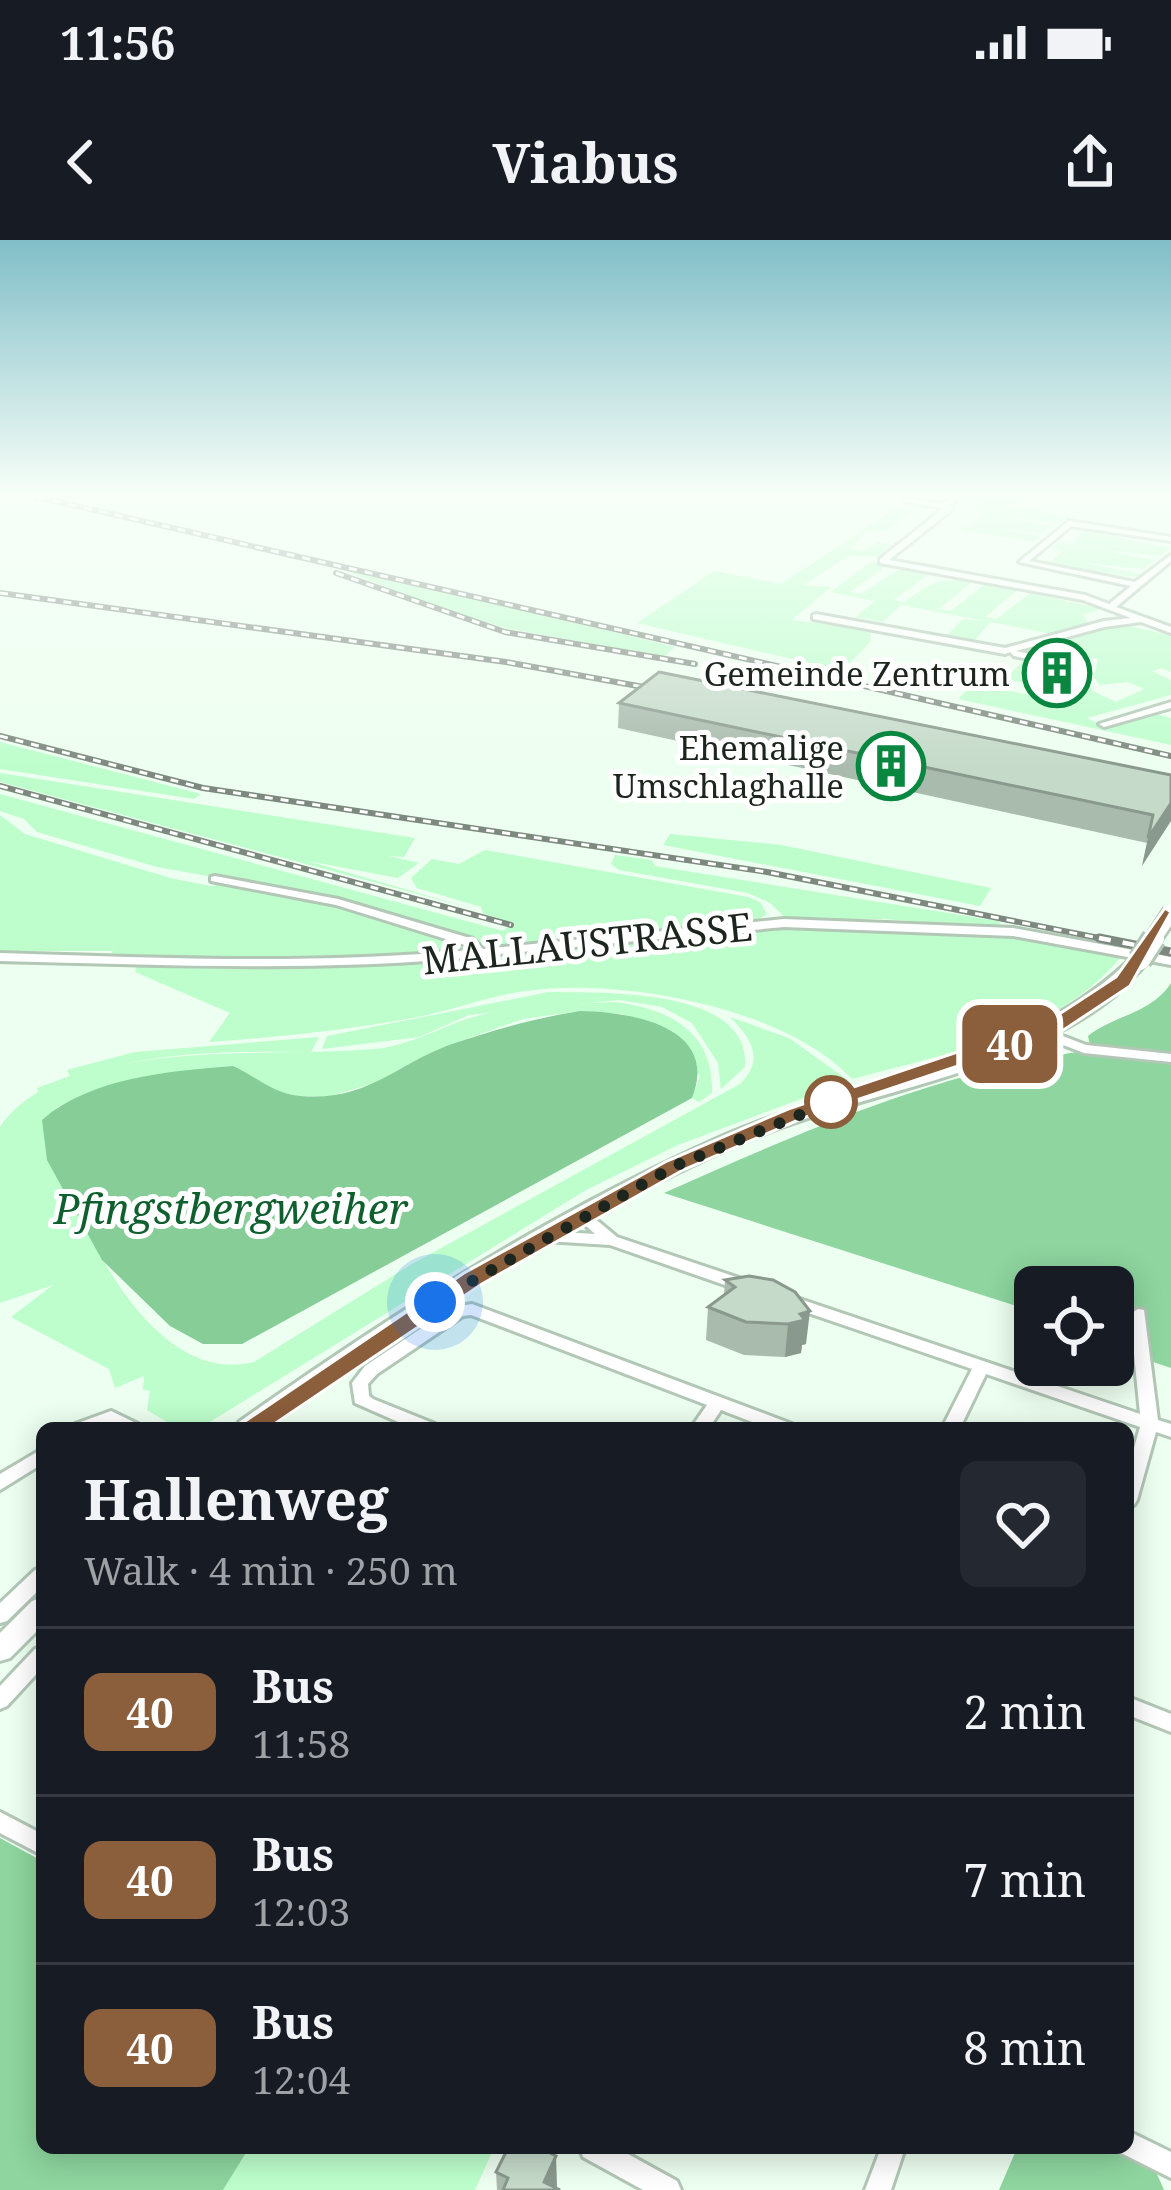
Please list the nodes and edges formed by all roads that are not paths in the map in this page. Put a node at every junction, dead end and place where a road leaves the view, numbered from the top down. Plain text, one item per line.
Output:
1 (1016, 588) edge
2 (1134, 588) edge
3 (1110, 607) junction
4 (816, 617) dead end
5 (1141, 619) junction
6 (1171, 630) edge
7 (1005, 652) junction
8 (1082, 667) dead end
9 (1171, 705) edge
10 (1104, 724) dead end
11 (214, 879) dead end
12 (1171, 912) edge
13 (483, 956) junction
14 (0, 957) edge
15 (1171, 961) edge
16 (1048, 1029) junction
17 (1171, 1058) edge
18 (581, 1224) junction
19 (1138, 1314) dead end
20 (982, 1366) junction
21 (717, 1402) junction
22 (257, 1422) edge
23 (415, 1422) edge
24 (704, 1422) edge
25 (770, 1422) edge
26 (954, 1422) edge
27 (1150, 1424) junction
28 (1171, 1431) edge
29 (36, 1459) edge
30 (1134, 1479) edge
31 (0, 1484) edge
32 (36, 1581) edge
33 (0, 1615) edge
34 (36, 1615) edge
35 (0, 1650) edge
36 (36, 1661) edge
37 (0, 1700) edge
38 (1134, 1708) edge
39 (1171, 1723) edge
40 (0, 1822) edge
41 (36, 1842) edge
42 (1134, 2147) edge
43 (603, 2154) edge
44 (891, 2154) edge
45 (1171, 2165) edge
46 (668, 2190) edge
47 (878, 2190) edge

1 - 3 street
2 - 3 street
3 - 5 street
4 - 7 street
5 - 6 street
5 - 7 street
7 - 8 street
9 - 10 street
11 - 13 street
12 - 16 main road, bridge
13 - 14 street, MALLAUSTRASSE
13 - 15 street, MALLAUSTRASSE
16 - 17 street
16 - 18 main road
18 - 20 street
18 - 22 main road
19 - 27 street
20 - 26 street
20 - 27 street
21 - 23 street
21 - 24 street
21 - 25 street
27 - 28 street
27 - 30 street
29 - 31 street
32 - 33 street
34 - 35 main road
36 - 37 street
38 - 39 street
40 - 41 street
42 - 45 street
43 - 46 street
44 - 47 street

